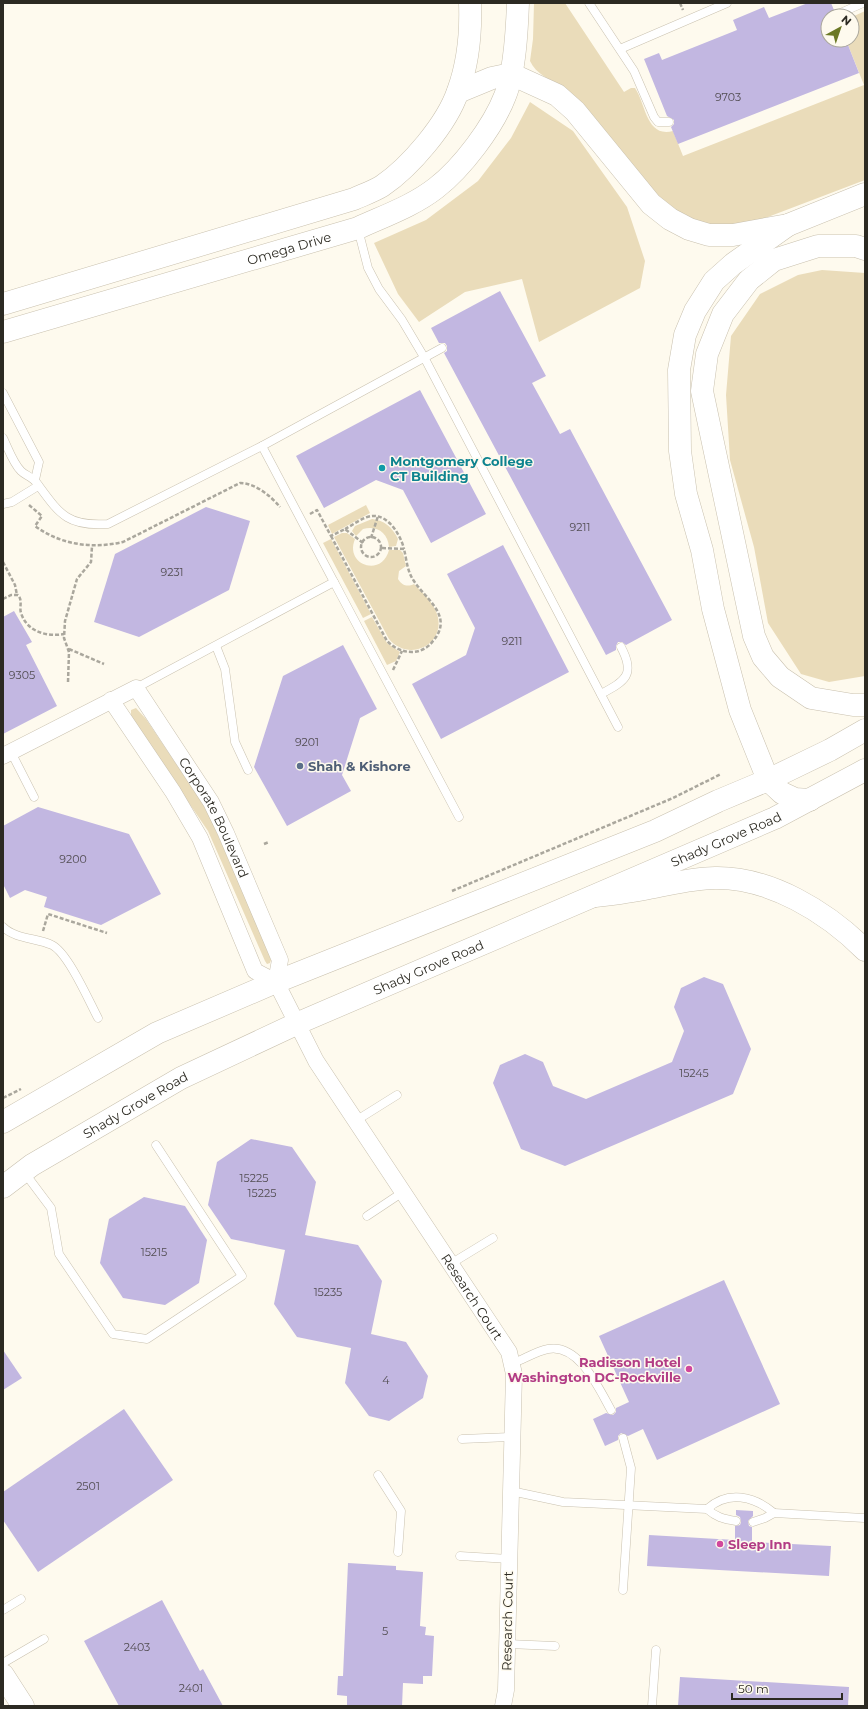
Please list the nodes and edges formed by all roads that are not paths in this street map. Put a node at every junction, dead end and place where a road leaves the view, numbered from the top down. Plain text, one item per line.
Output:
1 (470, 3) edge
2 (518, 3) edge
3 (589, 3) edge
4 (727, 3) edge
5 (863, 3) edge
6 (851, 8) edge
7 (620, 49) junction
8 (511, 74) junction
9 (458, 92) junction
10 (669, 122) dead end
11 (865, 194) edge
12 (788, 225) junction
13 (358, 228) junction
14 (865, 249) edge
15 (3, 304) edge
16 (3, 332) edge
17 (442, 348) dead end
18 (424, 357) junction
19 (3, 393) edge
20 (3, 438) edge
21 (262, 446) junction
22 (36, 483) junction
23 (3, 504) edge
24 (334, 582) junction
25 (216, 646) junction
26 (621, 647) dead end
27 (136, 688) junction
28 (601, 694) junction
29 (111, 700) junction
30 (865, 705) edge
31 (618, 727) dead end
32 (865, 730) edge
33 (7, 754) edge
34 (248, 770) dead end
35 (865, 770) edge
36 (768, 780) junction
37 (34, 797) dead end
38 (810, 800) junction
39 (459, 817) dead end
40 (595, 896) junction
41 (3, 927) edge
42 (865, 950) edge
43 (276, 982) junction
44 (98, 1018) dead end
45 (296, 1024) junction
46 (397, 1095) dead end
47 (357, 1120) junction
48 (3, 1122) edge
49 (156, 1145) dead end
50 (24, 1171) junction
51 (3, 1186) edge
52 (403, 1192) junction
53 (367, 1216) dead end
54 (493, 1238) dead end
55 (452, 1264) junction
56 (513, 1363) junction
57 (611, 1410) dead end
58 (513, 1437) junction
59 (623, 1438) dead end
60 (462, 1439) dead end
61 (378, 1475) dead end
62 (511, 1491) junction
63 (629, 1505) junction
64 (707, 1509) junction
65 (774, 1513) junction
66 (864, 1518) dead end
67 (736, 1521) dead end
68 (753, 1522) dead end
69 (398, 1552) dead end
70 (460, 1556) dead end
71 (508, 1559) junction
72 (623, 1590) dead end
73 (21, 1599) dead end
74 (3, 1610) edge
75 (44, 1639) dead end
76 (507, 1644) junction
77 (555, 1646) dead end
78 (656, 1650) dead end
79 (3, 1663) edge
80 (3, 1675) edge
81 (23, 1706) edge
82 (503, 1706) edge
83 (652, 1706) edge

1 - 9 main road
2 - 8 main road, Omega Drive
3 - 7 lane
4 - 7 lane
5 - 6 lane
7 - 10 lane
8 - 9 main road
8 - 12 main road
8 - 13 main road, Omega Drive
9 - 15 main road
11 - 12 main road
12 - 36 main road
13 - 16 main road, Omega Drive
13 - 18 lane
14 - 30 main road
17 - 18 lane
18 - 21 lane
18 - 28 lane
19 - 22 lane
20 - 22 lane
21 - 22 lane
21 - 24 lane
22 - 23 lane
24 - 25 lane
24 - 39 lane
25 - 27 lane
25 - 34 lane
26 - 28 lane
27 - 29 street
27 - 43 street, Corporate Boulevard
28 - 31 lane
29 - 33 street
29 - 43 street, Corporate Boulevard
32 - 36 main road
33 - 37 lane
35 - 38 main road, Shady Grove Road
36 - 38 main road
36 - 43 main road
38 - 40 main road, Shady Grove Road
40 - 42 main road
40 - 45 main road, Shady Grove Road
41 - 44 lane
43 - 45 street
43 - 48 main road
45 - 47 street, Research Court
45 - 50 main road, Shady Grove Road
46 - 47 lane
47 - 52 street, Research Court
49 - 50 lane
50 - 51 main road, Shady Grove Road
52 - 53 lane
52 - 55 street, Research Court
54 - 55 lane
55 - 56 street, Research Court
56 - 57 lane
56 - 58 street, Research Court
58 - 60 lane
58 - 62 street, Research Court
59 - 63 lane
61 - 69 lane
62 - 63 lane
62 - 71 street, Research Court
63 - 64 lane
63 - 72 lane
64 - 65 lane
64 - 67 lane
65 - 66 lane
65 - 68 lane
70 - 71 lane
71 - 76 street, Research Court
73 - 74 lane
75 - 79 lane
76 - 77 lane
76 - 82 street, Research Court
78 - 83 lane
80 - 81 main road

